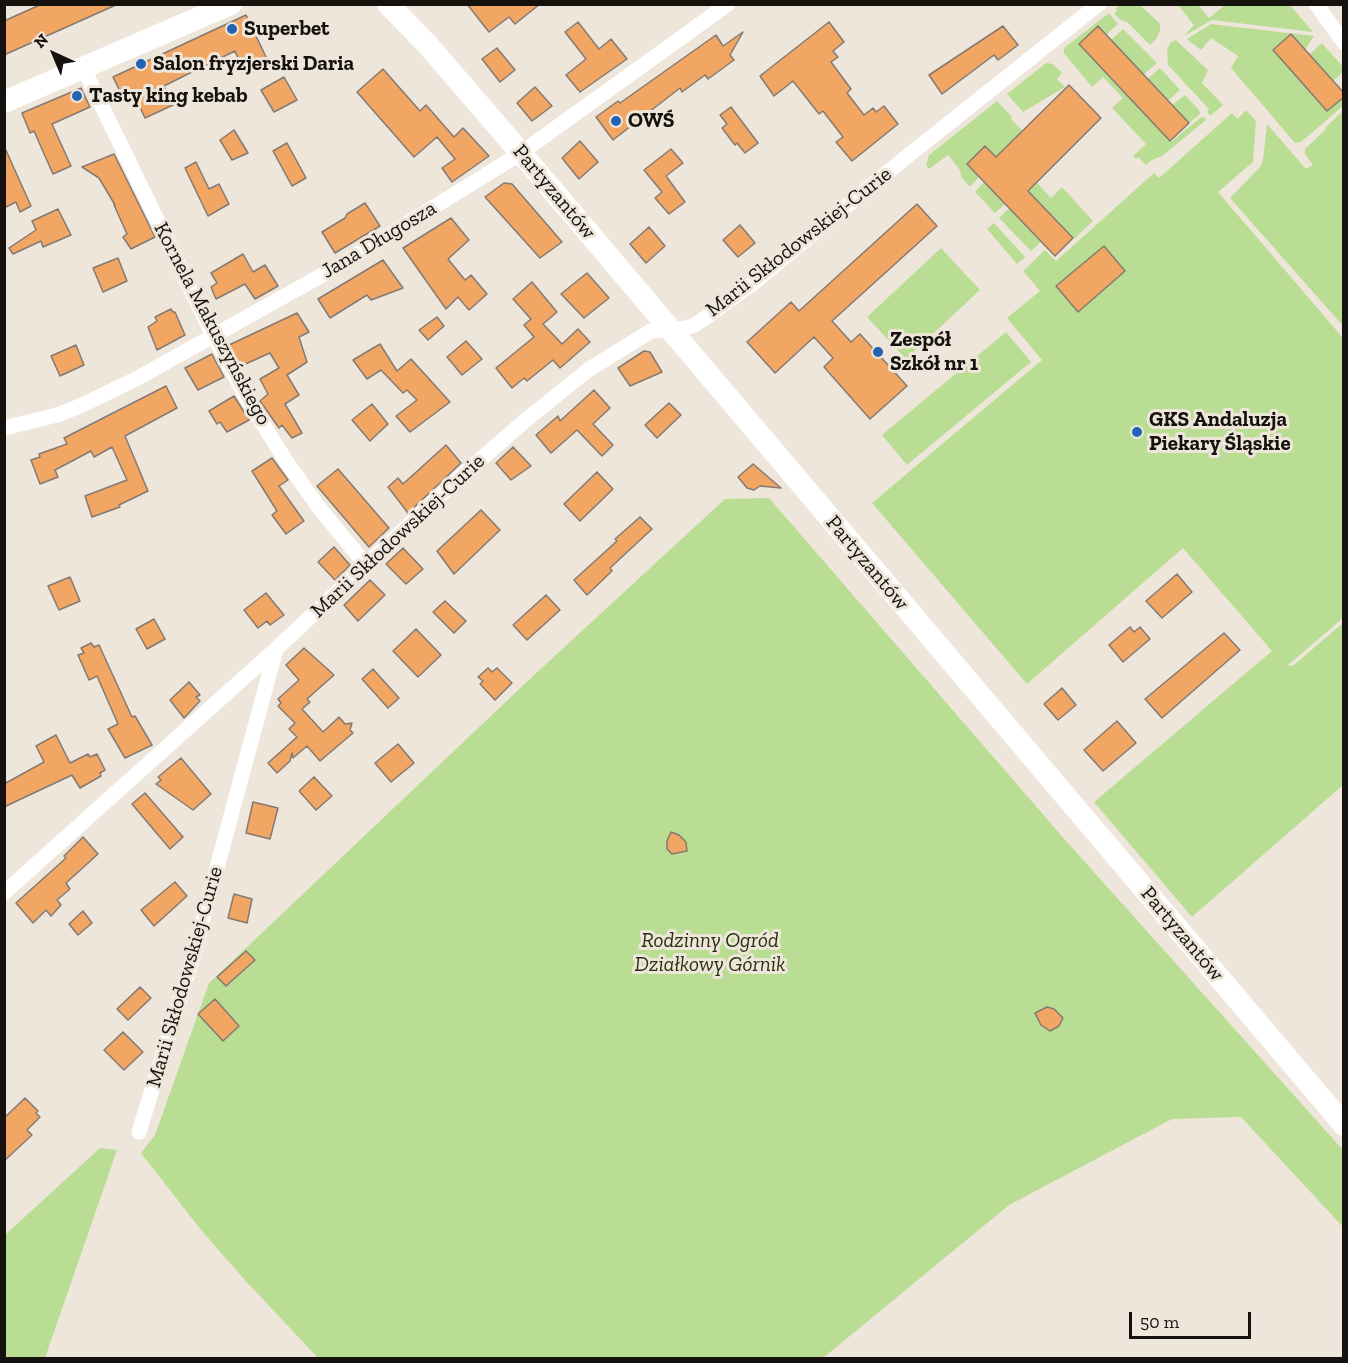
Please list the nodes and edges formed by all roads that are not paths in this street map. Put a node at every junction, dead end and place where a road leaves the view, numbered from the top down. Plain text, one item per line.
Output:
1 (231, 4) edge
2 (728, 4) edge
3 (1099, 4) edge
4 (1316, 4) edge
5 (395, 8) edge
6 (1344, 43) edge
7 (83, 68) junction
8 (4, 102) edge
9 (521, 153) junction
10 (669, 329) junction
11 (214, 335) junction
12 (4, 428) edge
13 (366, 565) junction
14 (276, 649) junction
15 (4, 893) edge
16 (1344, 1125) edge
17 (139, 1132) dead end

1 - 7 street
2 - 9 street, Jana Długosza
3 - 10 street, Marii Skłodowskiej-Curie
4 - 6 street
5 - 9 street, Partyzantów
7 - 8 street
7 - 11 street, Kornela Makuszyńskiego
9 - 10 street, Partyzantów
9 - 11 street, Jana Długosza
10 - 13 street, Marii Skłodowskiej-Curie
10 - 16 street, Partyzantów
11 - 12 street, Jana Długosza
11 - 13 street, Kornela Makuszyńskiego
13 - 14 street, Marii Skłodowskiej-Curie
14 - 15 street, Marii Skłodowskiej-Curie
14 - 17 street, Marii Skłodowskiej-Curie

